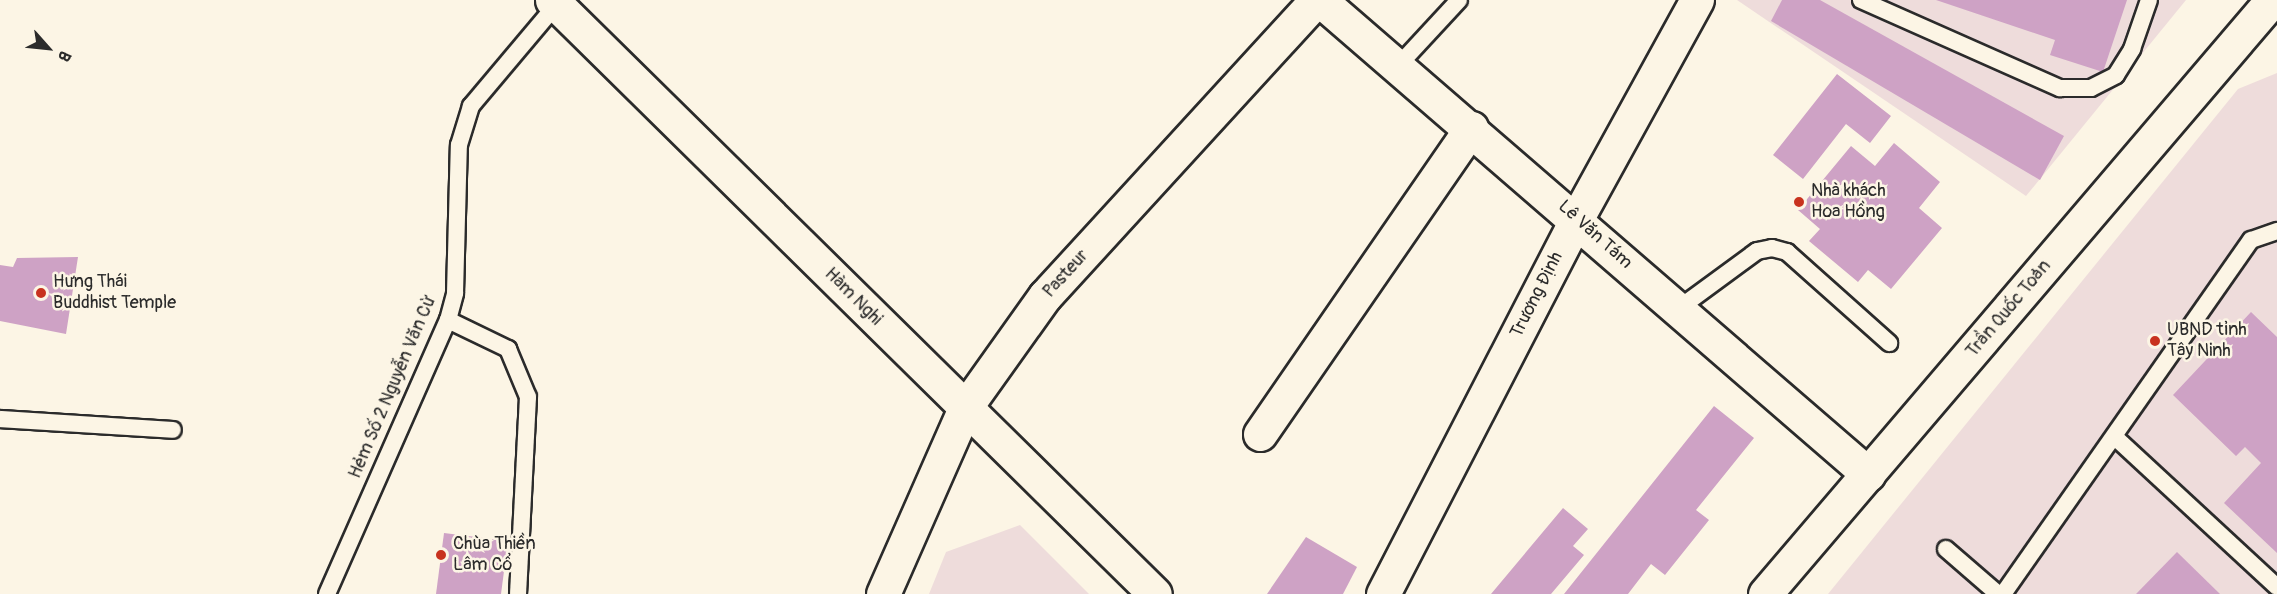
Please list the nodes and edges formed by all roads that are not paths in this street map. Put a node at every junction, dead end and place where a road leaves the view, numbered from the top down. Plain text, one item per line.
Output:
1 (1318, 0) edge
2 (1459, 0) edge
3 (1697, 0) edge
4 (1861, 0) edge
5 (2149, 0) edge
6 (554, 2) edge
7 (2262, 11) edge
8 (1397, 67) junction
9 (1470, 128) junction
10 (1577, 218) junction
11 (2277, 231) edge
12 (1678, 309) junction
13 (448, 320) junction
14 (1889, 343) dead end
15 (965, 408) junction
16 (0, 419) edge
17 (174, 430) dead end
18 (1260, 434) dead end
19 (2116, 438) junction
20 (1869, 474) junction
21 (1946, 549) dead end
22 (2277, 587) edge
23 (327, 594) edge
24 (518, 594) edge
25 (883, 594) edge
26 (1155, 594) edge
27 (1383, 594) edge
28 (1765, 594) edge
29 (1998, 594) edge
30 (2003, 594) edge

1 - 8 street, Lê Văn Tám
1 - 15 street, Pasteur
2 - 8 lane
3 - 10 street, Trương Định
4 - 5 lane
6 - 13 lane, Hẻm Số 2 Nguyễn Văn Cừ
6 - 15 street, Hàm Nghi
7 - 20 street, Trần Quốc Toản
8 - 9 street, Lê Văn Tám
9 - 10 street, Lê Văn Tám
9 - 18 street
10 - 12 street, Lê Văn Tám
10 - 27 street, Trương Định
11 - 19 lane
12 - 14 lane
12 - 20 street, Lê Văn Tám
13 - 23 lane, Hẻm Số 2 Nguyễn Văn Cừ
13 - 24 lane
15 - 25 street, Pasteur
15 - 26 street, Hàm Nghi
16 - 17 lane
19 - 22 lane
19 - 30 lane
20 - 28 street, Trần Quốc Toản
21 - 29 lane

